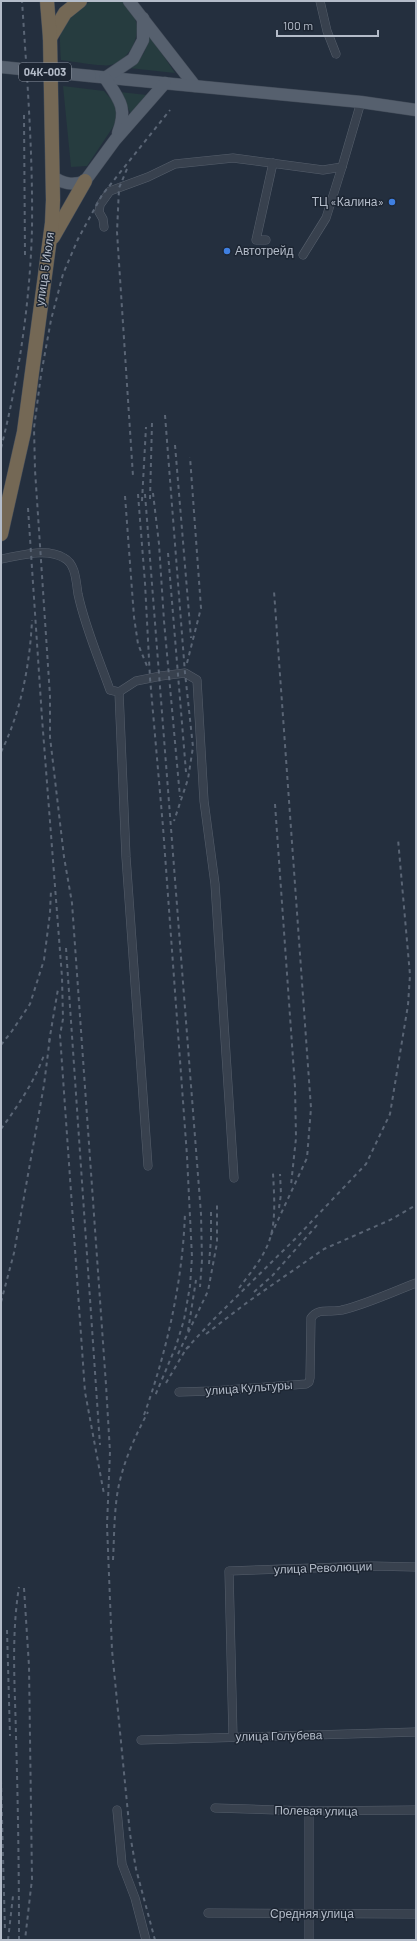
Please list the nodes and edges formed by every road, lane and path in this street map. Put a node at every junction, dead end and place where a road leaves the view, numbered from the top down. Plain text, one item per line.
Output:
1 (47, 1) edge
2 (80, 1) edge
3 (129, 1) edge
4 (320, 1) edge
5 (143, 18) junction
6 (50, 38) junction
7 (336, 54) dead end
8 (1, 67) edge
9 (105, 78) junction
10 (165, 83) junction
11 (194, 86) junction
12 (361, 102) junction
13 (416, 110) edge
14 (116, 140) junction
15 (273, 163) junction
16 (342, 167) junction
17 (52, 176) junction
18 (85, 181) junction
19 (104, 227) dead end
20 (266, 240) dead end
21 (48, 250) junction
22 (303, 255) dead end
23 (1, 534) edge
24 (1, 559) edge
25 (119, 692) junction
26 (148, 1166) dead end
27 (234, 1178) dead end
28 (416, 1283) edge
29 (179, 1392) dead end
30 (416, 1567) edge
31 (416, 1732) edge
32 (233, 1737) junction
33 (141, 1740) dead end
34 (215, 1808) dead end
35 (117, 1810) dead end
36 (416, 1810) edge
37 (310, 1812) junction
38 (208, 1913) dead end
39 (308, 1914) junction
40 (416, 1914) edge
41 (146, 1940) edge
42 (308, 1940) edge

1 - 6 highway, улица 5 Июля
2 - 6 highway
3 - 5 main road
4 - 7 street
5 - 9 main road
5 - 11 main road
6 - 17 highway, улица 5 Июля
8 - 9 main road, 04К-003, bridge
9 - 10 main road
9 - 14 main road
10 - 11 main road
10 - 14 main road
11 - 12 main road
12 - 13 main road
12 - 16 street
14 - 18 main road
15 - 16 street
15 - 19 street
15 - 20 street
16 - 22 street
17 - 18 main road
17 - 21 highway, улица 5 Июля
18 - 21 highway
21 - 23 highway, улица 5 Июля
24 - 25 street
25 - 26 street
25 - 27 street
28 - 29 street, улица Культуры
30 - 32 street, улица Революции
31 - 32 street, улица Голубева
32 - 33 street, улица Голубева
34 - 37 street, Полевая улица
35 - 41 street
36 - 37 street, Полевая улица
37 - 39 street
38 - 39 street, Средняя улица
39 - 40 street, Средняя улица
39 - 42 street

